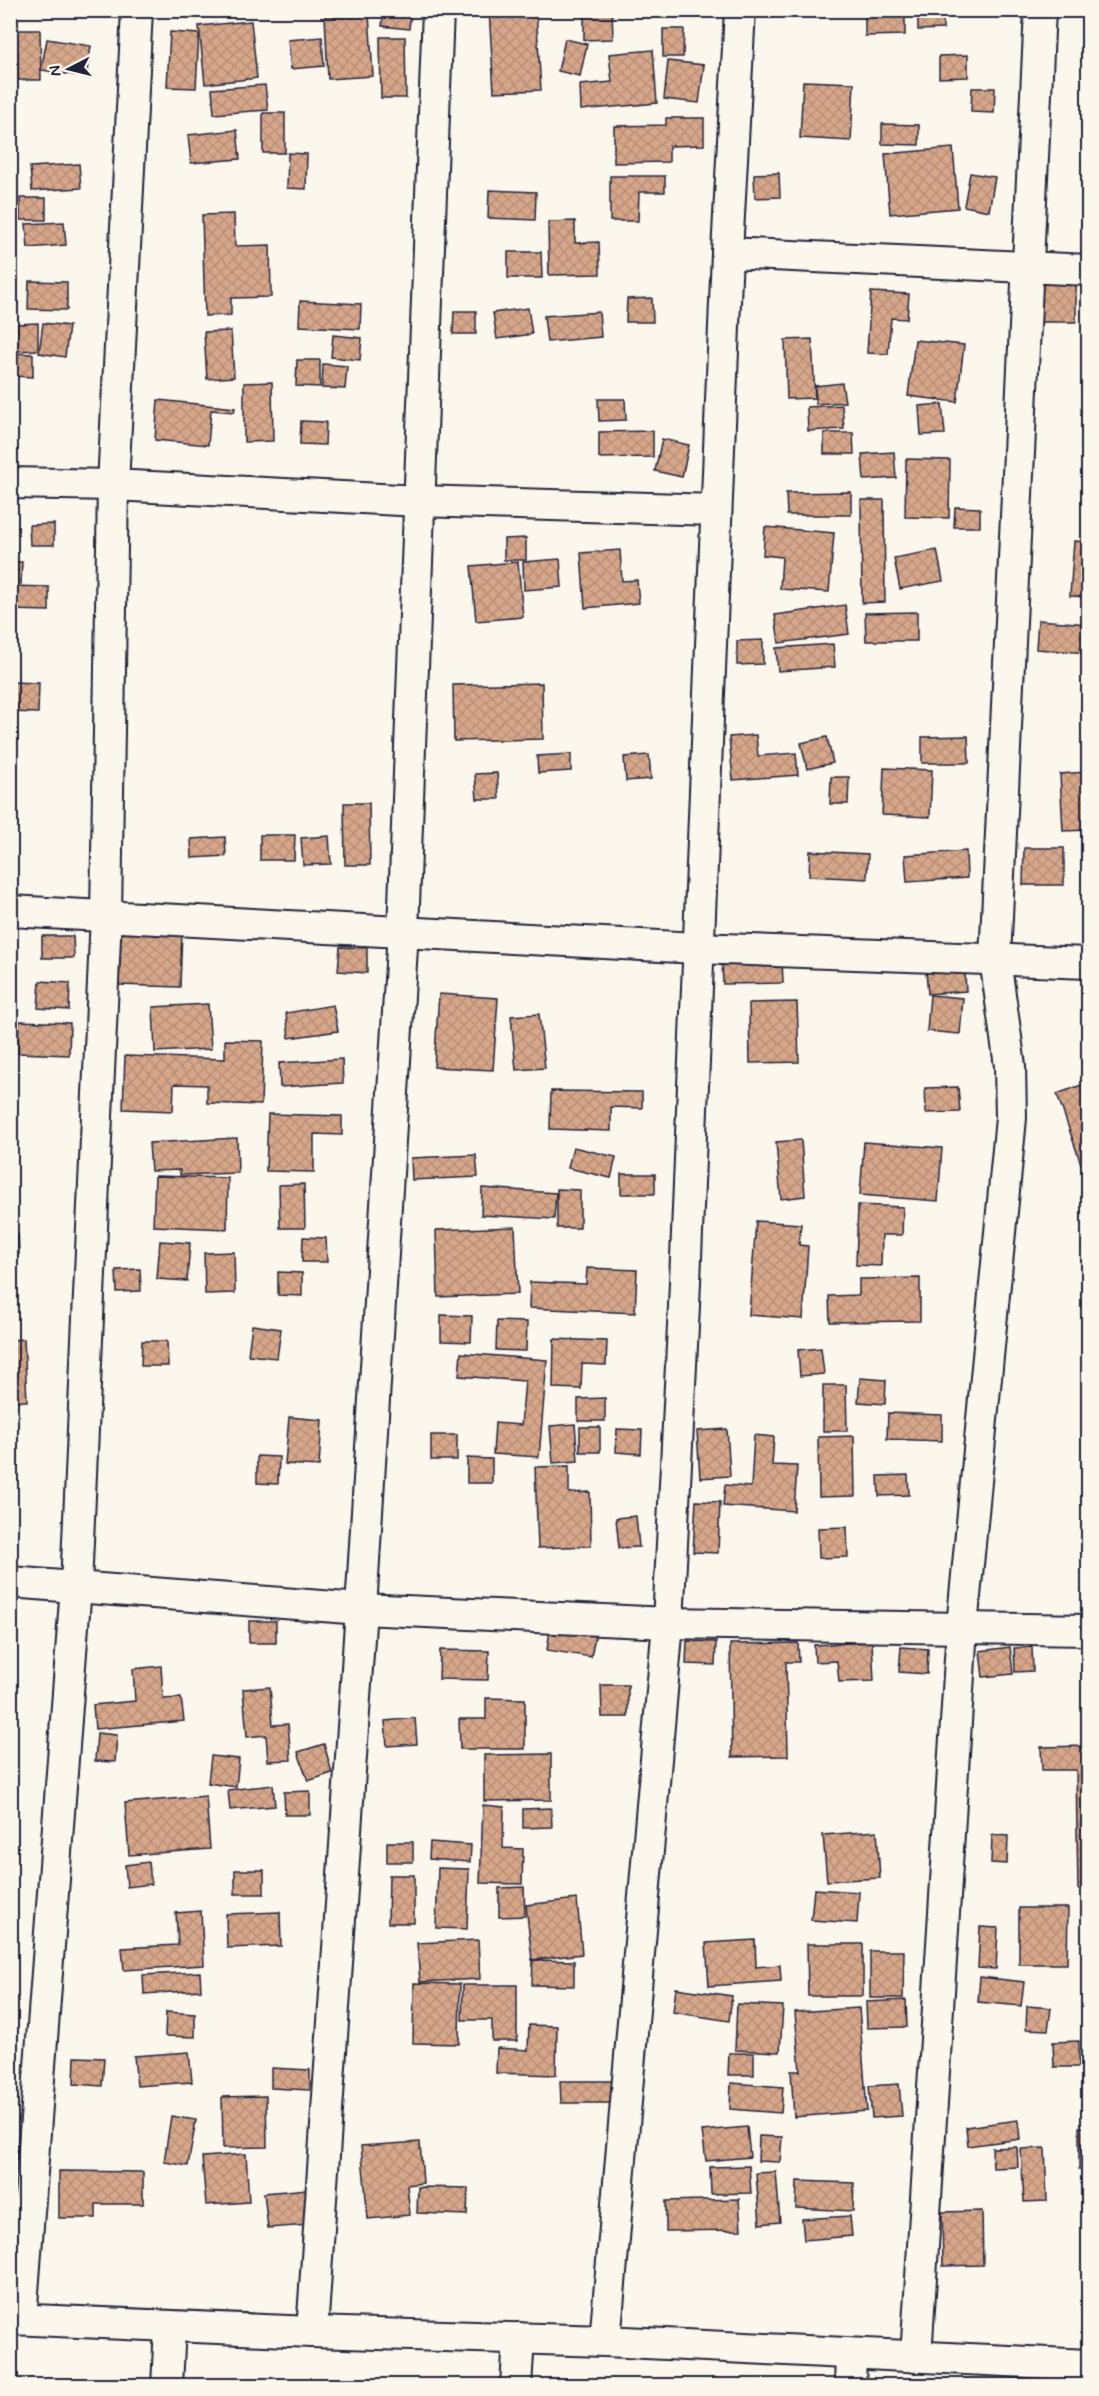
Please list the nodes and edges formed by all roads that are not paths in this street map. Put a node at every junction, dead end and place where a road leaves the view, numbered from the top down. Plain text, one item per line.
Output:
1 (137, 10) edge
2 (438, 10) edge
3 (740, 10) edge
4 (1040, 10) edge
5 (727, 253) junction
6 (1027, 267) junction
7 (1089, 270) edge
8 (10, 483) edge
9 (113, 485) junction
10 (419, 501) junction
11 (716, 510) junction
12 (10, 911) edge
13 (106, 915) junction
14 (403, 931) junction
15 (697, 948) junction
16 (995, 959) junction
17 (1089, 963) edge
18 (10, 1582) edge
19 (76, 1586) junction
20 (361, 1609) junction
21 (668, 1623) junction
22 (962, 1627) junction
23 (1089, 1630) edge
24 (16, 2319) edge
25 (170, 2326) junction
26 (312, 2332) junction
27 (519, 2338) junction
28 (605, 2341) junction
29 (851, 2355) junction
30 (916, 2357) junction
31 (1089, 2365) edge
32 (167, 2385) edge
33 (516, 2385) edge
34 (850, 2385) edge

1 - 9 street
2 - 10 street
3 - 5 street
4 - 6 street
5 - 6 street
5 - 11 street
6 - 7 street
6 - 16 street
8 - 9 street
9 - 10 street
9 - 13 street
10 - 11 street
10 - 14 street
11 - 15 street
12 - 13 street
13 - 14 street
13 - 19 street
14 - 15 street
14 - 20 street
15 - 16 street
15 - 21 street
16 - 17 street
16 - 22 street
18 - 19 street
19 - 20 street
19 - 24 street
20 - 21 street
20 - 26 street
21 - 22 street
21 - 28 street
22 - 23 street
22 - 30 street
24 - 25 street
25 - 26 street
25 - 32 street
26 - 27 street
27 - 28 street
27 - 33 street
28 - 29 street
29 - 30 street
29 - 34 street
30 - 31 street

